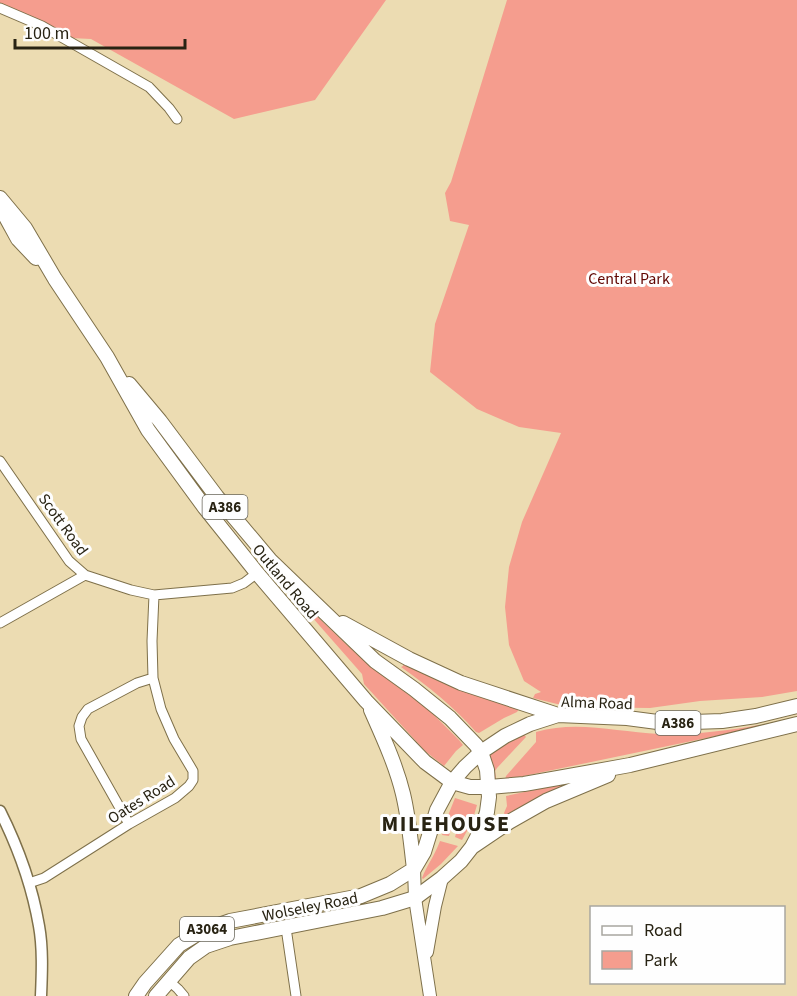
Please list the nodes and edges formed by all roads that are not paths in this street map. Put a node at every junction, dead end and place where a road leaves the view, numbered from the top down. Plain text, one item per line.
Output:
1 (0, 8) edge
2 (177, 119) dead end
3 (0, 198) edge
4 (0, 207) edge
5 (55, 279) junction
6 (107, 357) junction
7 (0, 461) edge
8 (257, 573) junction
9 (85, 575) junction
10 (154, 595) junction
11 (327, 614) junction
12 (0, 623) edge
13 (153, 678) junction
14 (366, 701) junction
15 (797, 706) edge
16 (558, 715) junction
17 (797, 724) edge
18 (481, 752) junction
19 (630, 765) junction
20 (453, 782) junction
21 (489, 787) junction
22 (0, 811) edge
23 (129, 824) junction
24 (472, 848) junction
25 (414, 869) junction
26 (442, 878) junction
27 (29, 883) junction
28 (415, 898) junction
29 (286, 928) junction
30 (426, 962) junction
31 (169, 981) junction
32 (41, 996) edge
33 (136, 996) edge
34 (156, 996) edge
35 (184, 996) edge
36 (296, 996) edge
37 (430, 996) edge

1 - 2 street
3 - 5 main road, Outland Road / A386
4 - 5 main road, Outland Road / A386
5 - 6 main road, Outland Road / A386
6 - 8 main road, Outland Road / A386
6 - 11 main road, Outland Road / A386
7 - 9 street, Scott Road
8 - 10 street, Scott Road
8 - 14 main road, Outland Road / A386
9 - 10 street, Scott Road
9 - 12 street
10 - 13 street, Oates Road
11 - 16 main road, Outland Road / A386
11 - 18 main road, Outland Road / A386
13 - 23 street, Oates Road
13 - 23 street
14 - 20 main road, Outland Road / A386
14 - 25 main road, Outland Road / A386
15 - 16 main road, Alma Road / A386
16 - 18 main road, Alma Road
17 - 19 main road, A386
18 - 20 main road, Alma Road
18 - 21 main road, Outland Road / A386
19 - 21 main road, A386
19 - 24 main road, A386
20 - 21 main road, A386
20 - 25 main road, Alma Road
21 - 24 main road, Outland Road / A386
22 - 27 street
23 - 27 street, Oates Road
24 - 26 main road, Wolseley Road / A3064
25 - 28 main road, Outland Road
25 - 33 main road, Wolseley Road / A3064
26 - 28 main road, Wolseley Road / A3064
26 - 30 main road
27 - 32 street
28 - 29 main road, Wolseley Road / A3064
28 - 30 main road, Outland Road
29 - 31 main road, Wolseley Road / A3064
29 - 36 street
30 - 37 main road
31 - 34 main road, Wolseley Road / A3064
31 - 35 street

